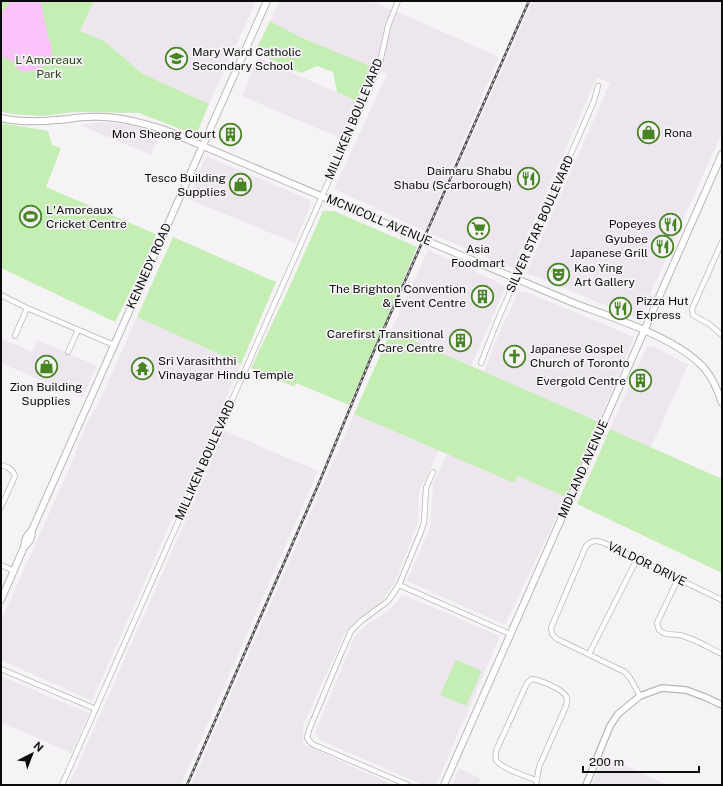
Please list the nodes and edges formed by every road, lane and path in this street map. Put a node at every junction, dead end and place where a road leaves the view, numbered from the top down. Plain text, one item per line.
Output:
1 (266, 1) edge
2 (398, 1) edge
3 (598, 86) dead end
4 (1, 118) edge
5 (203, 146) junction
6 (722, 154) edge
7 (322, 196) junction
8 (722, 242) edge
9 (517, 278) junction
10 (1, 295) edge
11 (27, 308) junction
12 (78, 330) junction
13 (644, 330) junction
14 (722, 334) edge
15 (15, 336) dead end
16 (114, 345) junction
17 (68, 352) dead end
18 (481, 363) dead end
19 (722, 403) edge
20 (1, 464) edge
21 (433, 472) dead end
22 (1, 507) edge
23 (637, 559) junction
24 (1, 565) edge
25 (14, 571) junction
26 (678, 579) junction
27 (398, 586) junction
28 (1, 600) edge
29 (722, 600) edge
30 (510, 634) junction
31 (589, 654) junction
32 (722, 654) edge
33 (1, 669) edge
34 (640, 696) junction
35 (722, 705) edge
36 (96, 709) junction
37 (536, 782) edge
38 (62, 785) edge
39 (408, 785) edge
40 (444, 785) edge
41 (586, 785) edge

1 - 5 main road, KENNEDY ROAD
2 - 7 street, MILLIKEN BOULEVARD
3 - 9 street, SILVER STAR BOULEVARD
4 - 5 main road, MCNICOLL AVENUE
5 - 7 main road, MCNICOLL AVENUE
5 - 16 main road, KENNEDY ROAD
6 - 13 main road, MIDLAND AVENUE
7 - 9 main road, MCNICOLL AVENUE
7 - 36 street, MILLIKEN BOULEVARD
8 - 14 street
9 - 13 main road, MCNICOLL AVENUE
9 - 18 street, SILVER STAR BOULEVARD
10 - 11 street
11 - 12 street
11 - 15 street
12 - 16 street
12 - 17 street
13 - 19 main road, MCNICOLL AVENUE
13 - 30 main road, MIDLAND AVENUE
16 - 25 main road, KENNEDY ROAD
20 - 22 street
21 - 27 street
23 - 26 street, VALDOR DRIVE
23 - 31 street
23 - 31 street, VALDOR DRIVE
24 - 25 street
25 - 28 main road, KENNEDY ROAD
26 - 29 street, VALDOR DRIVE
26 - 32 street
27 - 30 street
27 - 39 street
30 - 40 main road, MIDLAND AVENUE
31 - 34 street, VALDOR DRIVE
33 - 36 street
34 - 35 street
34 - 41 street
36 - 38 street, MILLIKEN BOULEVARD
37 - 37 street

